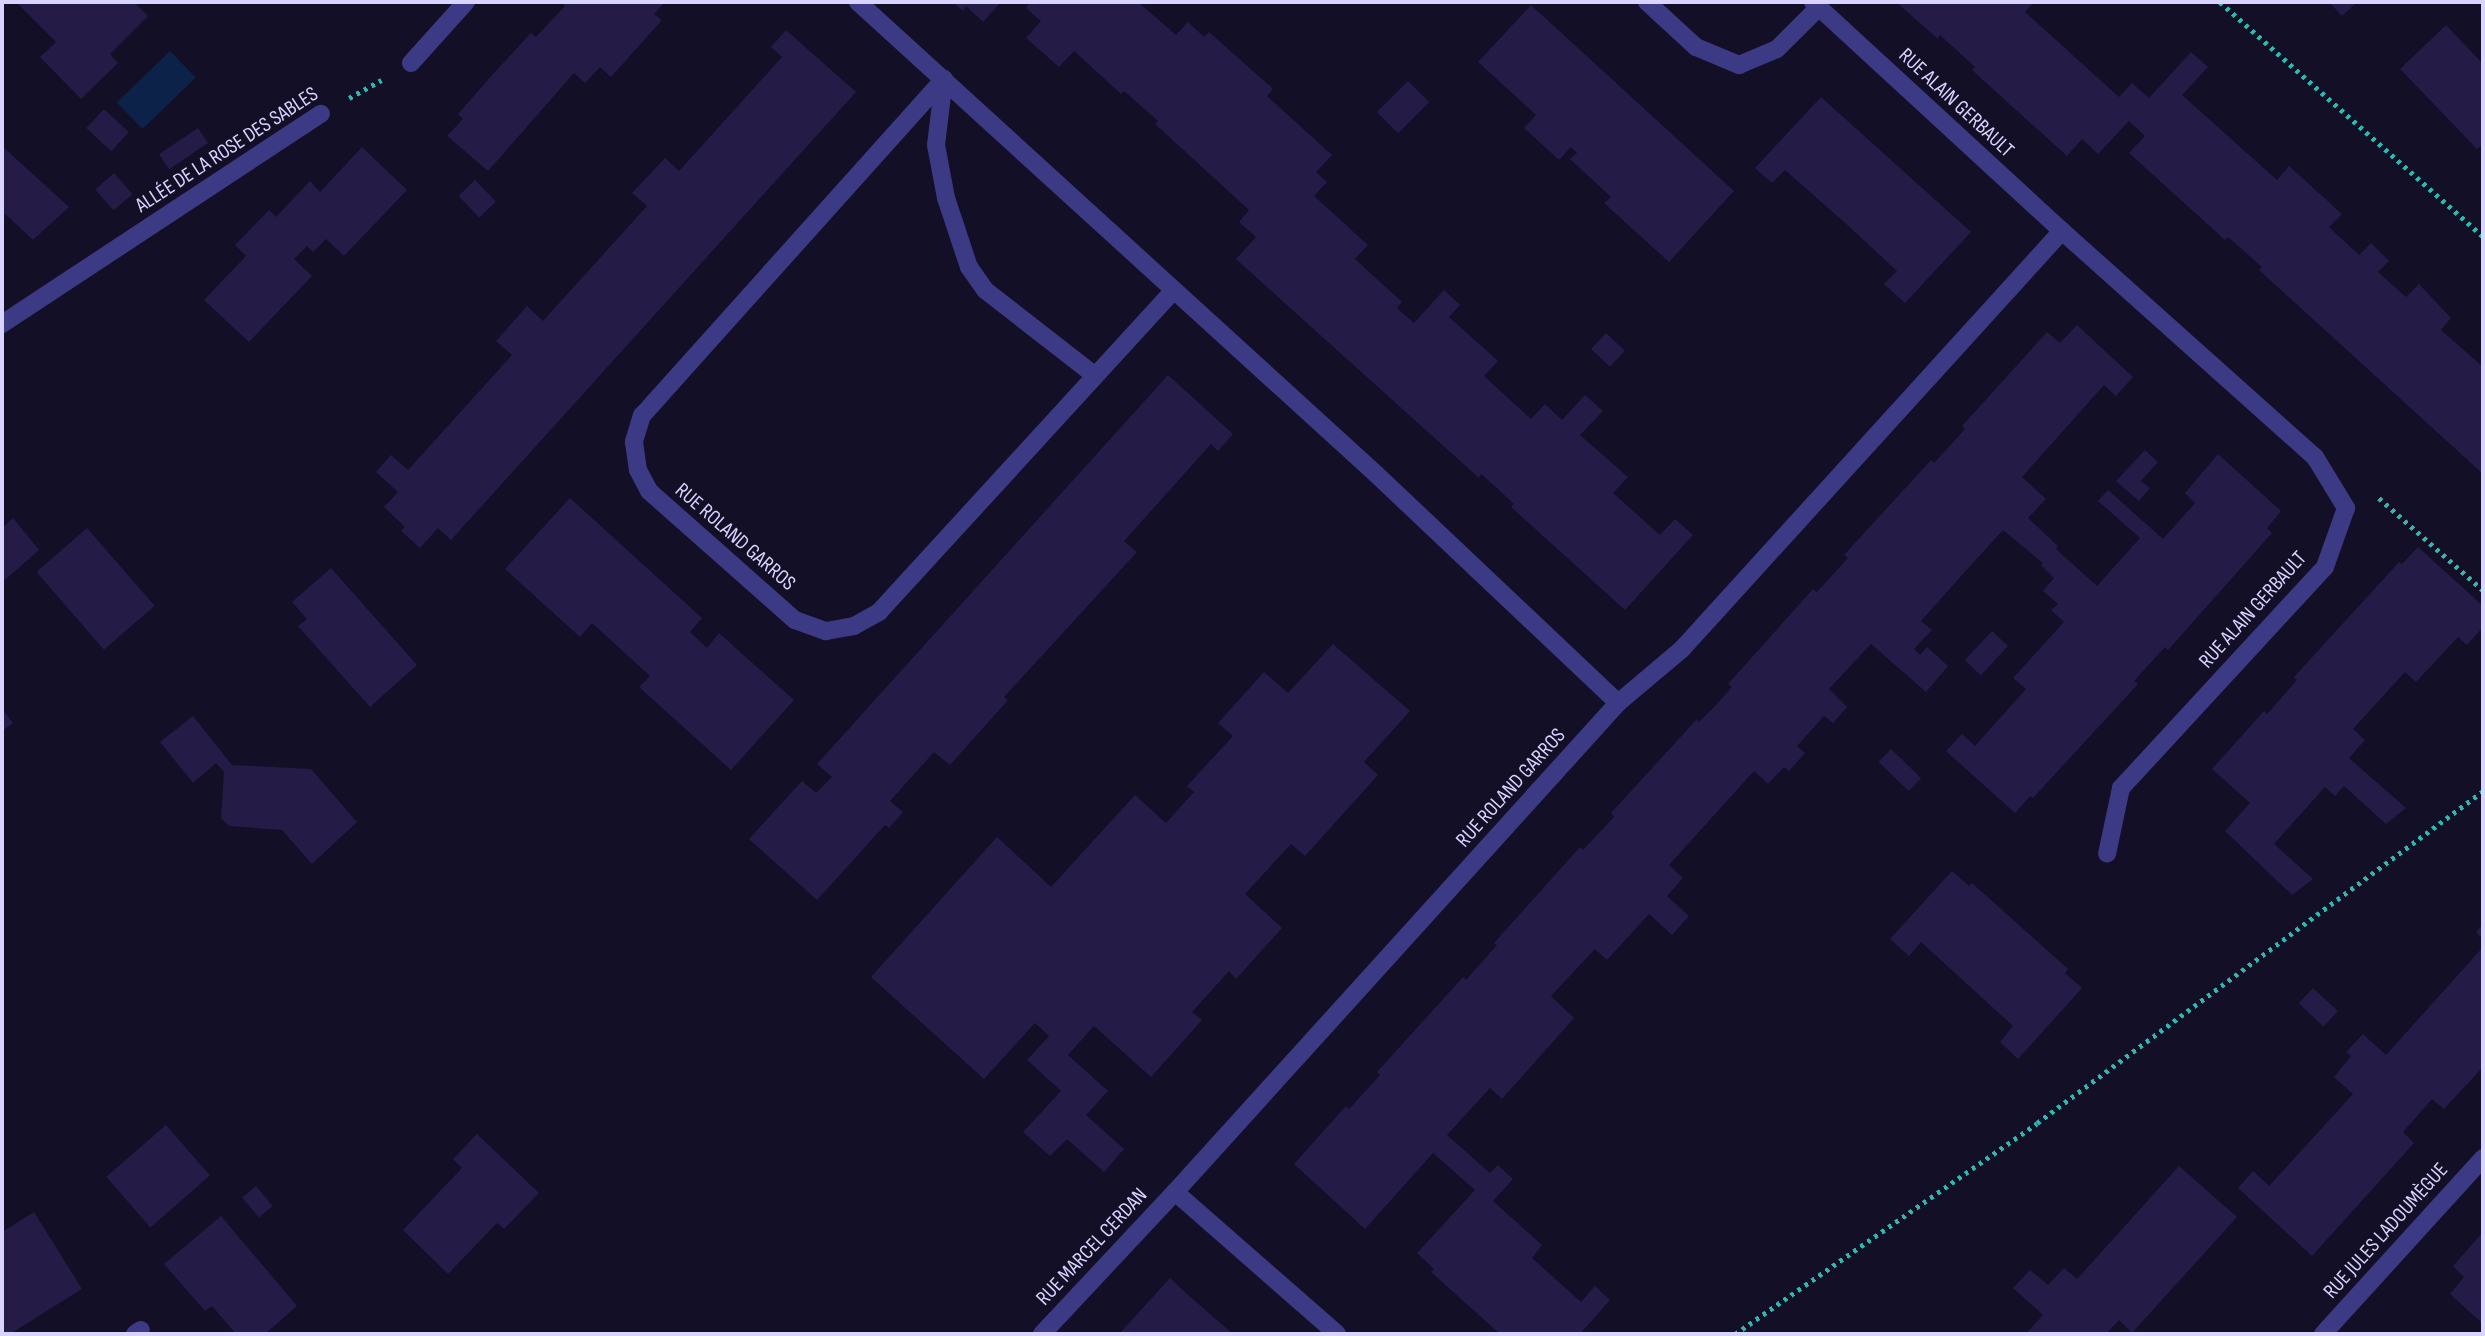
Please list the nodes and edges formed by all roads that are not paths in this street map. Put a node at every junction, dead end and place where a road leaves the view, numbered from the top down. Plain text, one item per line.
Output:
1 (466, 2) edge
2 (858, 2) edge
3 (1647, 2) edge
4 (1816, 4) edge
5 (411, 63) road end
6 (944, 79) junction
7 (321, 114) road end
8 (2062, 231) junction
9 (1174, 291) junction
10 (2, 324) edge
11 (1094, 375) junction
12 (1618, 703) junction
13 (2107, 855) dead end
14 (2483, 1158) edge
15 (1175, 1192) junction
16 (1042, 1334) edge
17 (1336, 1334) edge
18 (2323, 1334) edge

1 - 5 street
2 - 6 street
3 - 4 street, RUE ALAIN GERBAULT
4 - 8 street, RUE ALAIN GERBAULT
6 - 9 street
6 - 11 street
6 - 11 street, RUE ROLAND GARROS
7 - 10 street, ALLÉE DE LA ROSE DES SABLES
8 - 12 street
8 - 13 street, RUE ALAIN GERBAULT
9 - 11 street, RUE ROLAND GARROS
9 - 12 street
12 - 15 street, RUE ROLAND GARROS
14 - 18 street, RUE JULES LADOUMÈGUE
15 - 16 street, RUE MARCEL CERDAN
15 - 17 street

